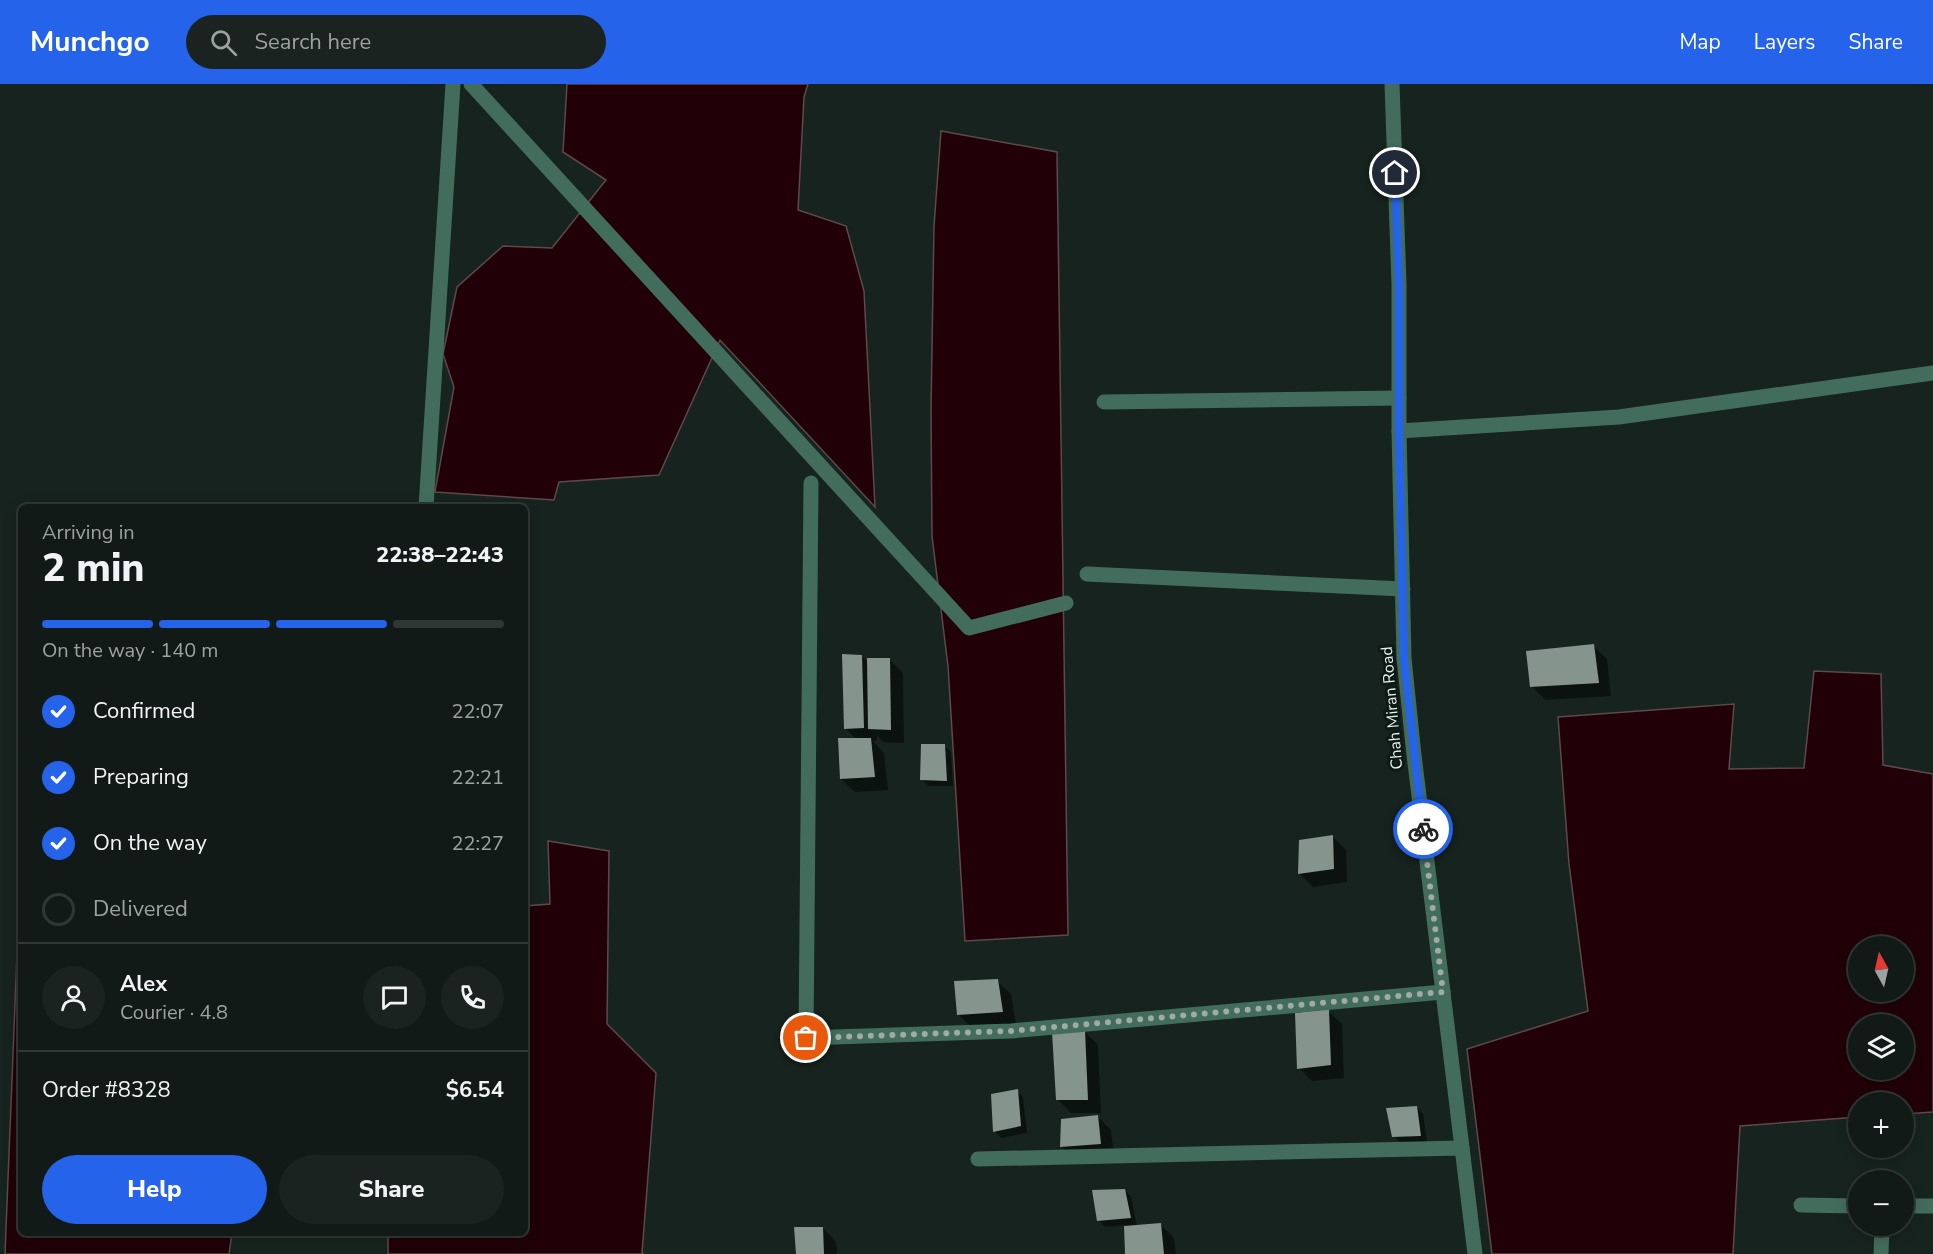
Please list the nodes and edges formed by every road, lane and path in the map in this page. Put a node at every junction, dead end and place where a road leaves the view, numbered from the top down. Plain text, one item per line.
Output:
1 (453, 84) edge
2 (471, 84) edge
3 (1392, 84) edge
4 (1933, 373) edge
5 (1399, 398) junction
6 (1104, 402) dead end
7 (1399, 431) junction
8 (812, 483) dead end
9 (426, 504) edge
10 (1087, 574) dead end
11 (1403, 589) junction
12 (1066, 603) dead end
13 (1443, 992) junction
14 (1462, 1148) junction
15 (978, 1159) dead end
16 (1801, 1206) dead end
17 (1848, 1206) edge
18 (1914, 1206) edge
19 (1933, 1206) edge
20 (1882, 1236) edge
21 (1475, 1254) edge
22 (1881, 1254) edge

1 - 9 street
2 - 12 street
3 - 5 street, Chah Miran Road
4 - 7 street
5 - 6 street
5 - 7 street, Chah Miran Road
7 - 11 street, Chah Miran Road
8 - 13 street
10 - 11 street
11 - 13 street, Chah Miran Road
13 - 14 street, Chah Miran Road
14 - 15 street
14 - 21 street, Chah Miran Road
16 - 17 street
18 - 19 street
20 - 22 street

